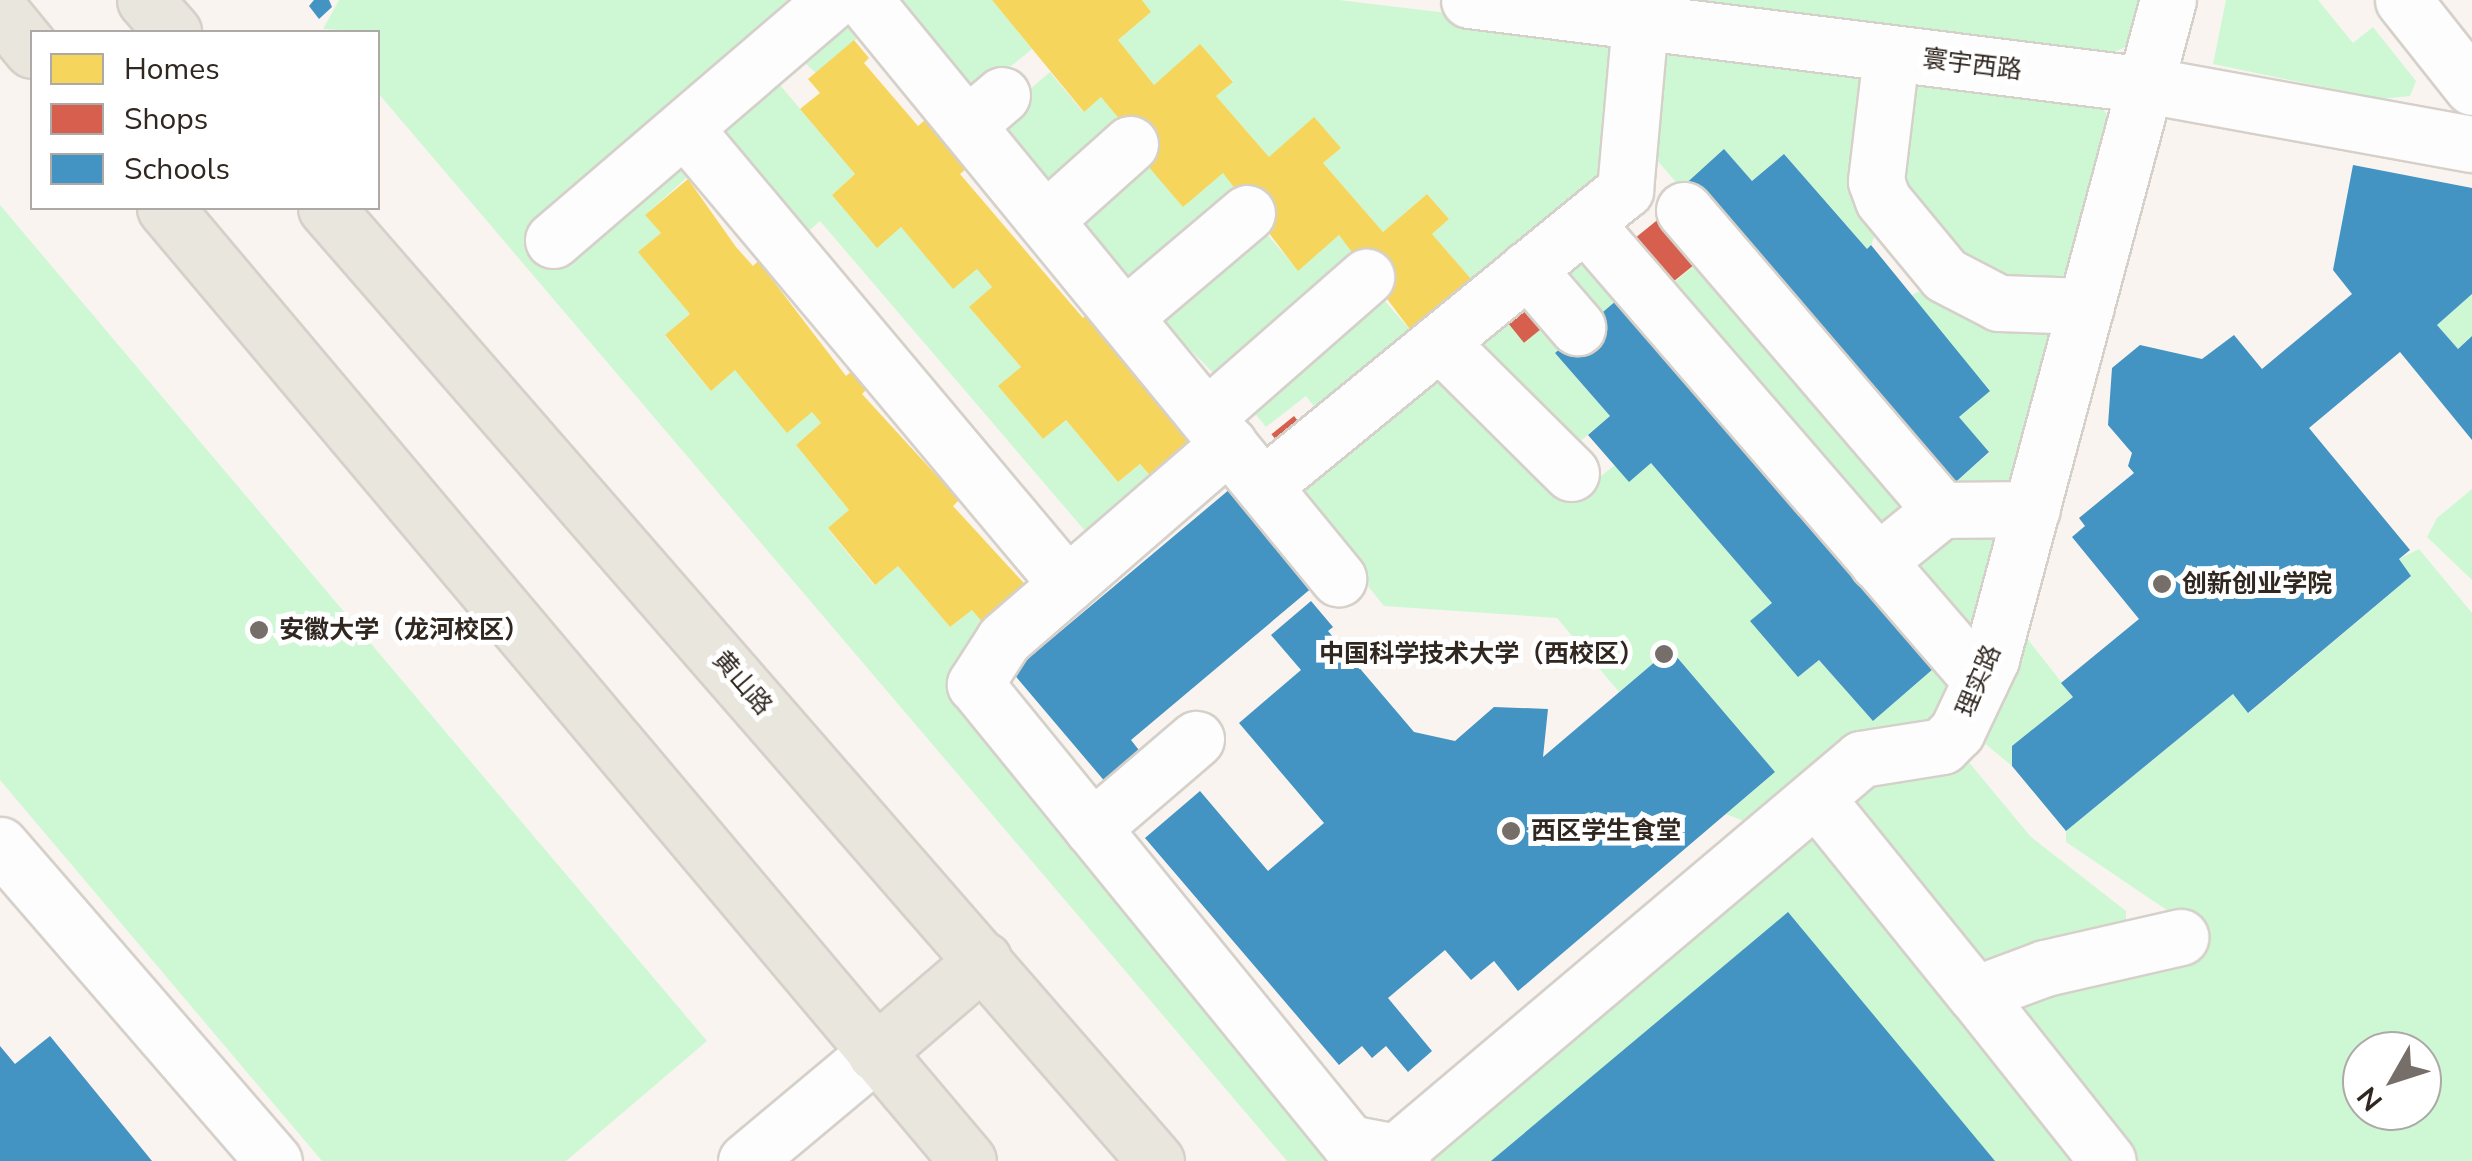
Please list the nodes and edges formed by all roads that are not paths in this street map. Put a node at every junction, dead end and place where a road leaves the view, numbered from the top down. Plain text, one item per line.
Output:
1 (145, 0) edge
2 (833, 0) edge
3 (864, 0) edge
4 (1469, 0) edge
5 (2168, 0) edge
6 (2402, 0) edge
7 (0, 11) edge
8 (1640, 22) junction
9 (171, 30) edge
10 (30, 48) edge
11 (1890, 55) junction
12 (2147, 85) junction
13 (2472, 87) edge
14 (686, 130) junction
15 (1130, 144) dead end
16 (2472, 144) edge
17 (167, 210) edge
18 (328, 210) edge
19 (1684, 210) dead end
20 (1247, 213) dead end
21 (1045, 220) junction
22 (1585, 222) junction
23 (553, 240) dead end
24 (1528, 269) junction
25 (1366, 277) dead end
26 (2086, 306) junction
27 (1124, 317) junction
28 (1577, 327) dead end
29 (1440, 342) junction
30 (1218, 430) junction
31 (1571, 472) dead end
32 (1263, 486) junction
33 (2032, 508) junction
34 (1941, 510) junction
35 (1878, 562) junction
36 (1338, 578) dead end
37 (1066, 584) junction
38 (1981, 681) junction
39 (1196, 739) dead end
40 (1816, 798) junction
41 (1092, 828) junction
42 (0, 845) edge
43 (2180, 936) dead end
44 (983, 960) junction
45 (1976, 994) junction
46 (876, 1053) junction
47 (1400, 1157) edge
48 (274, 1161) edge
49 (746, 1161) edge
50 (968, 1161) edge
51 (1156, 1161) edge
52 (2108, 1161) edge

1 - 9 main road
2 - 14 street
3 - 21 street
4 - 8 street, 寰宇西路
5 - 12 street, 理实路
6 - 13 street
7 - 10 main road
8 - 11 street, 寰宇西路
8 - 22 street
11 - 12 street, 寰宇西路
11 - 26 street
12 - 16 street, 寰宇西路
12 - 26 street, 理实路
14 - 23 street
14 - 37 street
15 - 21 street
17 - 46 main road
18 - 44 main road, 黄山路
19 - 34 street
20 - 27 street
21 - 27 street
22 - 24 street
22 - 35 street
24 - 28 street
24 - 29 street
25 - 30 street
26 - 33 street, 理实路
27 - 30 street
29 - 31 street
29 - 32 street
30 - 32 street
30 - 37 street
32 - 36 street
33 - 34 street
33 - 38 street, 理实路
34 - 35 street
35 - 38 street
37 - 41 street
38 - 40 street, 理实路
39 - 41 street
40 - 45 street
40 - 47 street, 理实路
41 - 47 street
42 - 48 street
43 - 45 street
44 - 46 main road
44 - 51 main road, 黄山路
45 - 52 street
46 - 49 street
46 - 50 main road

